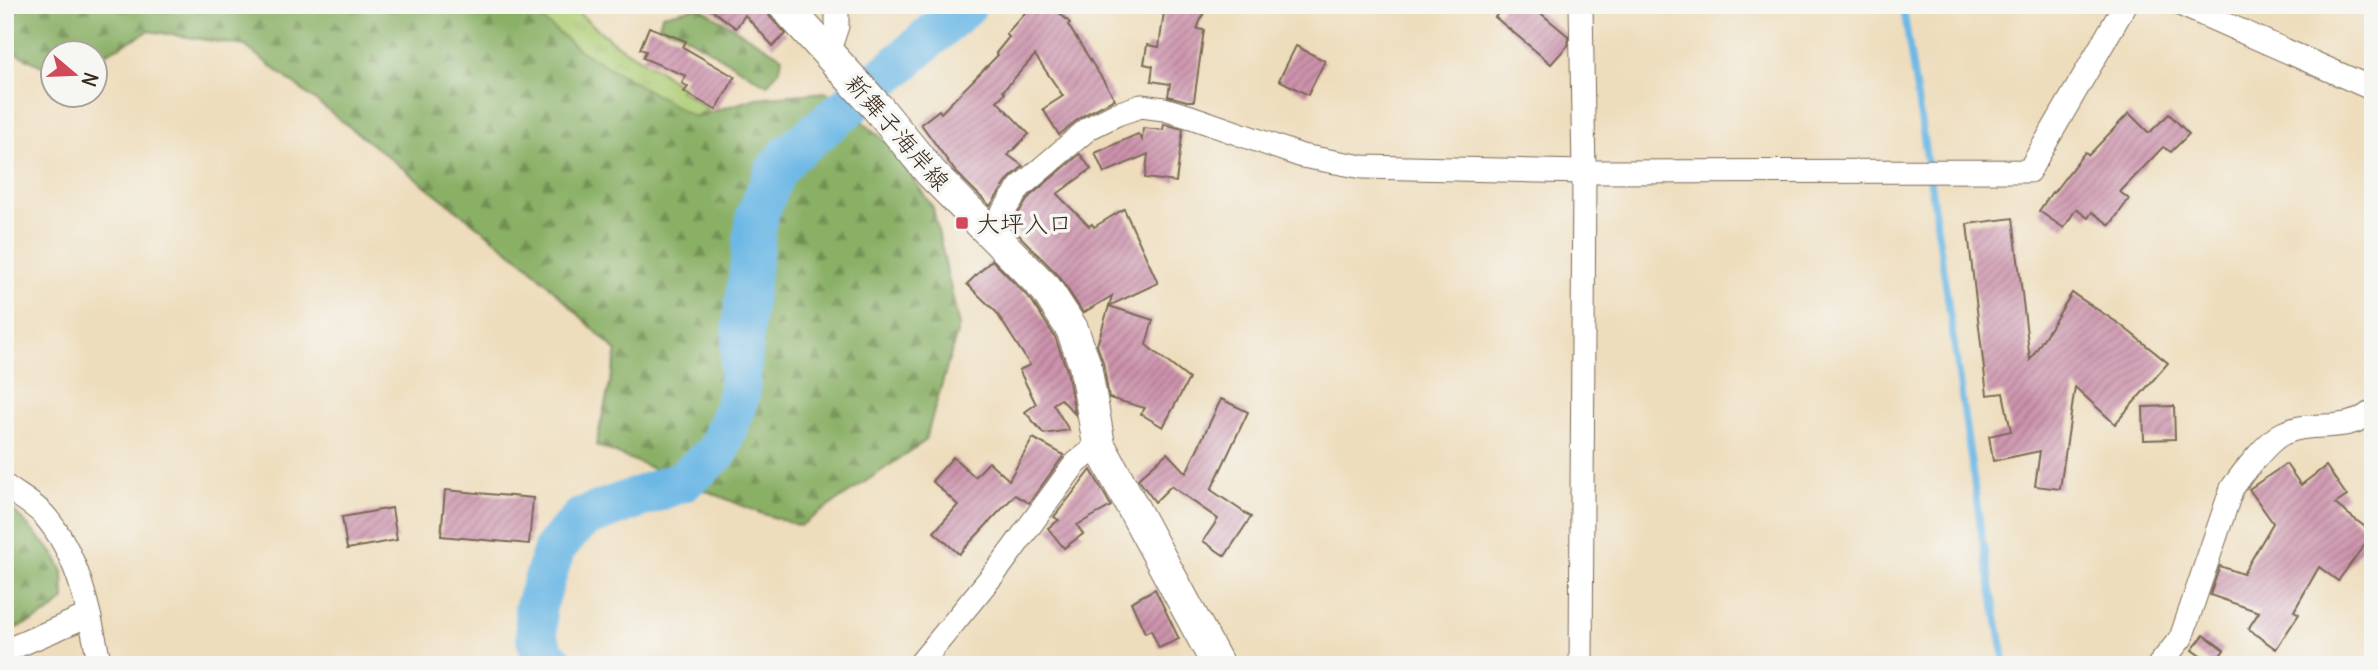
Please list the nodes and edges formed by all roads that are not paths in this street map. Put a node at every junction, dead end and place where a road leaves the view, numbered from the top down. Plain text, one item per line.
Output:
1 (784, 5) edge
2 (837, 5) edge
3 (1581, 5) edge
4 (2125, 5) edge
5 (2182, 5) edge
6 (836, 62) junction
7 (2372, 88) edge
8 (1584, 172) junction
9 (989, 232) junction
10 (2373, 411) edge
11 (1099, 445) junction
12 (5, 486) edge
13 (89, 615) junction
14 (5, 651) edge
15 (100, 665) edge
16 (919, 665) edge
17 (1217, 665) edge
18 (1581, 665) edge
19 (2159, 665) edge

1 - 6 main road, 新舞子海岸線
2 - 6 street
3 - 8 street
4 - 8 street
5 - 7 street
6 - 9 main road, 新舞子海岸線
8 - 9 street
8 - 18 street
9 - 11 main road, 新舞子海岸線
10 - 19 street
11 - 16 street
11 - 17 main road, 新舞子海岸線
12 - 13 street
13 - 14 street
13 - 15 street

